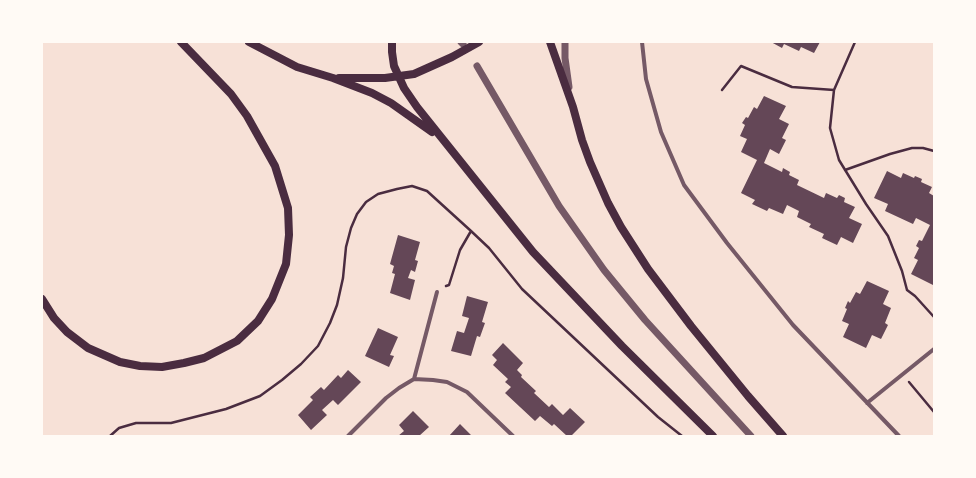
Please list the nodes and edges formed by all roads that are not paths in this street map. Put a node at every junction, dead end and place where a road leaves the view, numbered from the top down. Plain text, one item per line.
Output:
1 (180, 42) edge
2 (249, 42) edge
3 (392, 42) edge
4 (478, 42) edge
5 (550, 42) edge
6 (565, 42) edge
7 (642, 42) edge
8 (477, 66) dead end
9 (399, 77) junction
10 (333, 78) junction
11 (573, 107) junction
12 (442, 139) junction
13 (437, 292) road end
14 (42, 299) edge
15 (934, 349) edge
16 (414, 379) junction
17 (867, 403) junction
18 (348, 436) edge
19 (513, 436) edge
20 (713, 436) edge
21 (751, 436) edge
22 (783, 436) edge
23 (899, 436) edge

1 - 14 main road
2 - 10 main road
3 - 9 main road
4 - 9 main road
5 - 11 main road
6 - 11 street
7 - 17 street
8 - 21 street
9 - 10 main road
9 - 12 main road
10 - 12 main road
11 - 22 main road
12 - 20 main road
13 - 16 street
15 - 17 street
16 - 18 street
16 - 19 street
17 - 23 street

